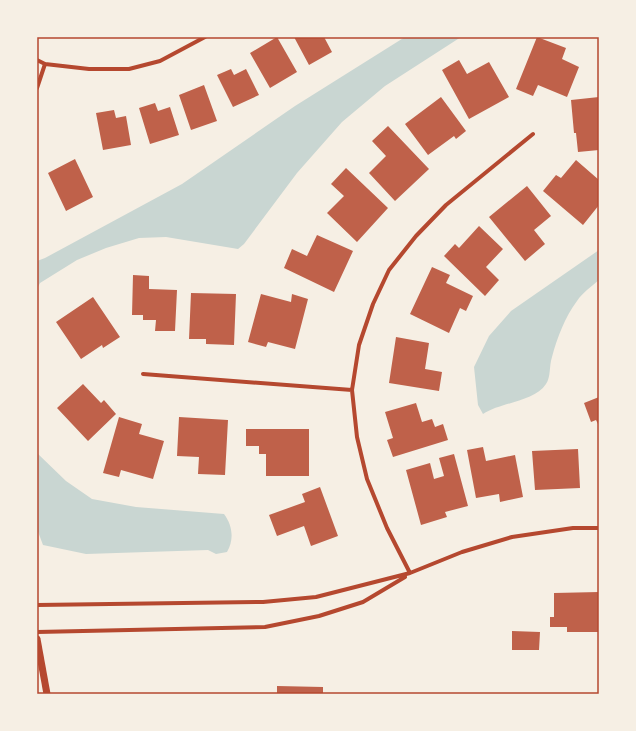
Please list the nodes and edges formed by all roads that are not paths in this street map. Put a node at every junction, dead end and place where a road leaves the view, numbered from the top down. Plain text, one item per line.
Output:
1 (205, 37) edge
2 (37, 60) edge
3 (45, 64) junction
4 (37, 88) edge
5 (533, 134) dead end
6 (143, 374) dead end
7 (352, 390) junction
8 (599, 528) edge
9 (410, 573) junction
10 (37, 605) edge
11 (37, 632) edge
12 (37, 640) edge
13 (47, 694) edge

1 - 3 street
2 - 3 street
3 - 4 street
5 - 7 street
6 - 7 street
7 - 9 street
8 - 9 street
9 - 10 street
9 - 11 street
12 - 13 street

